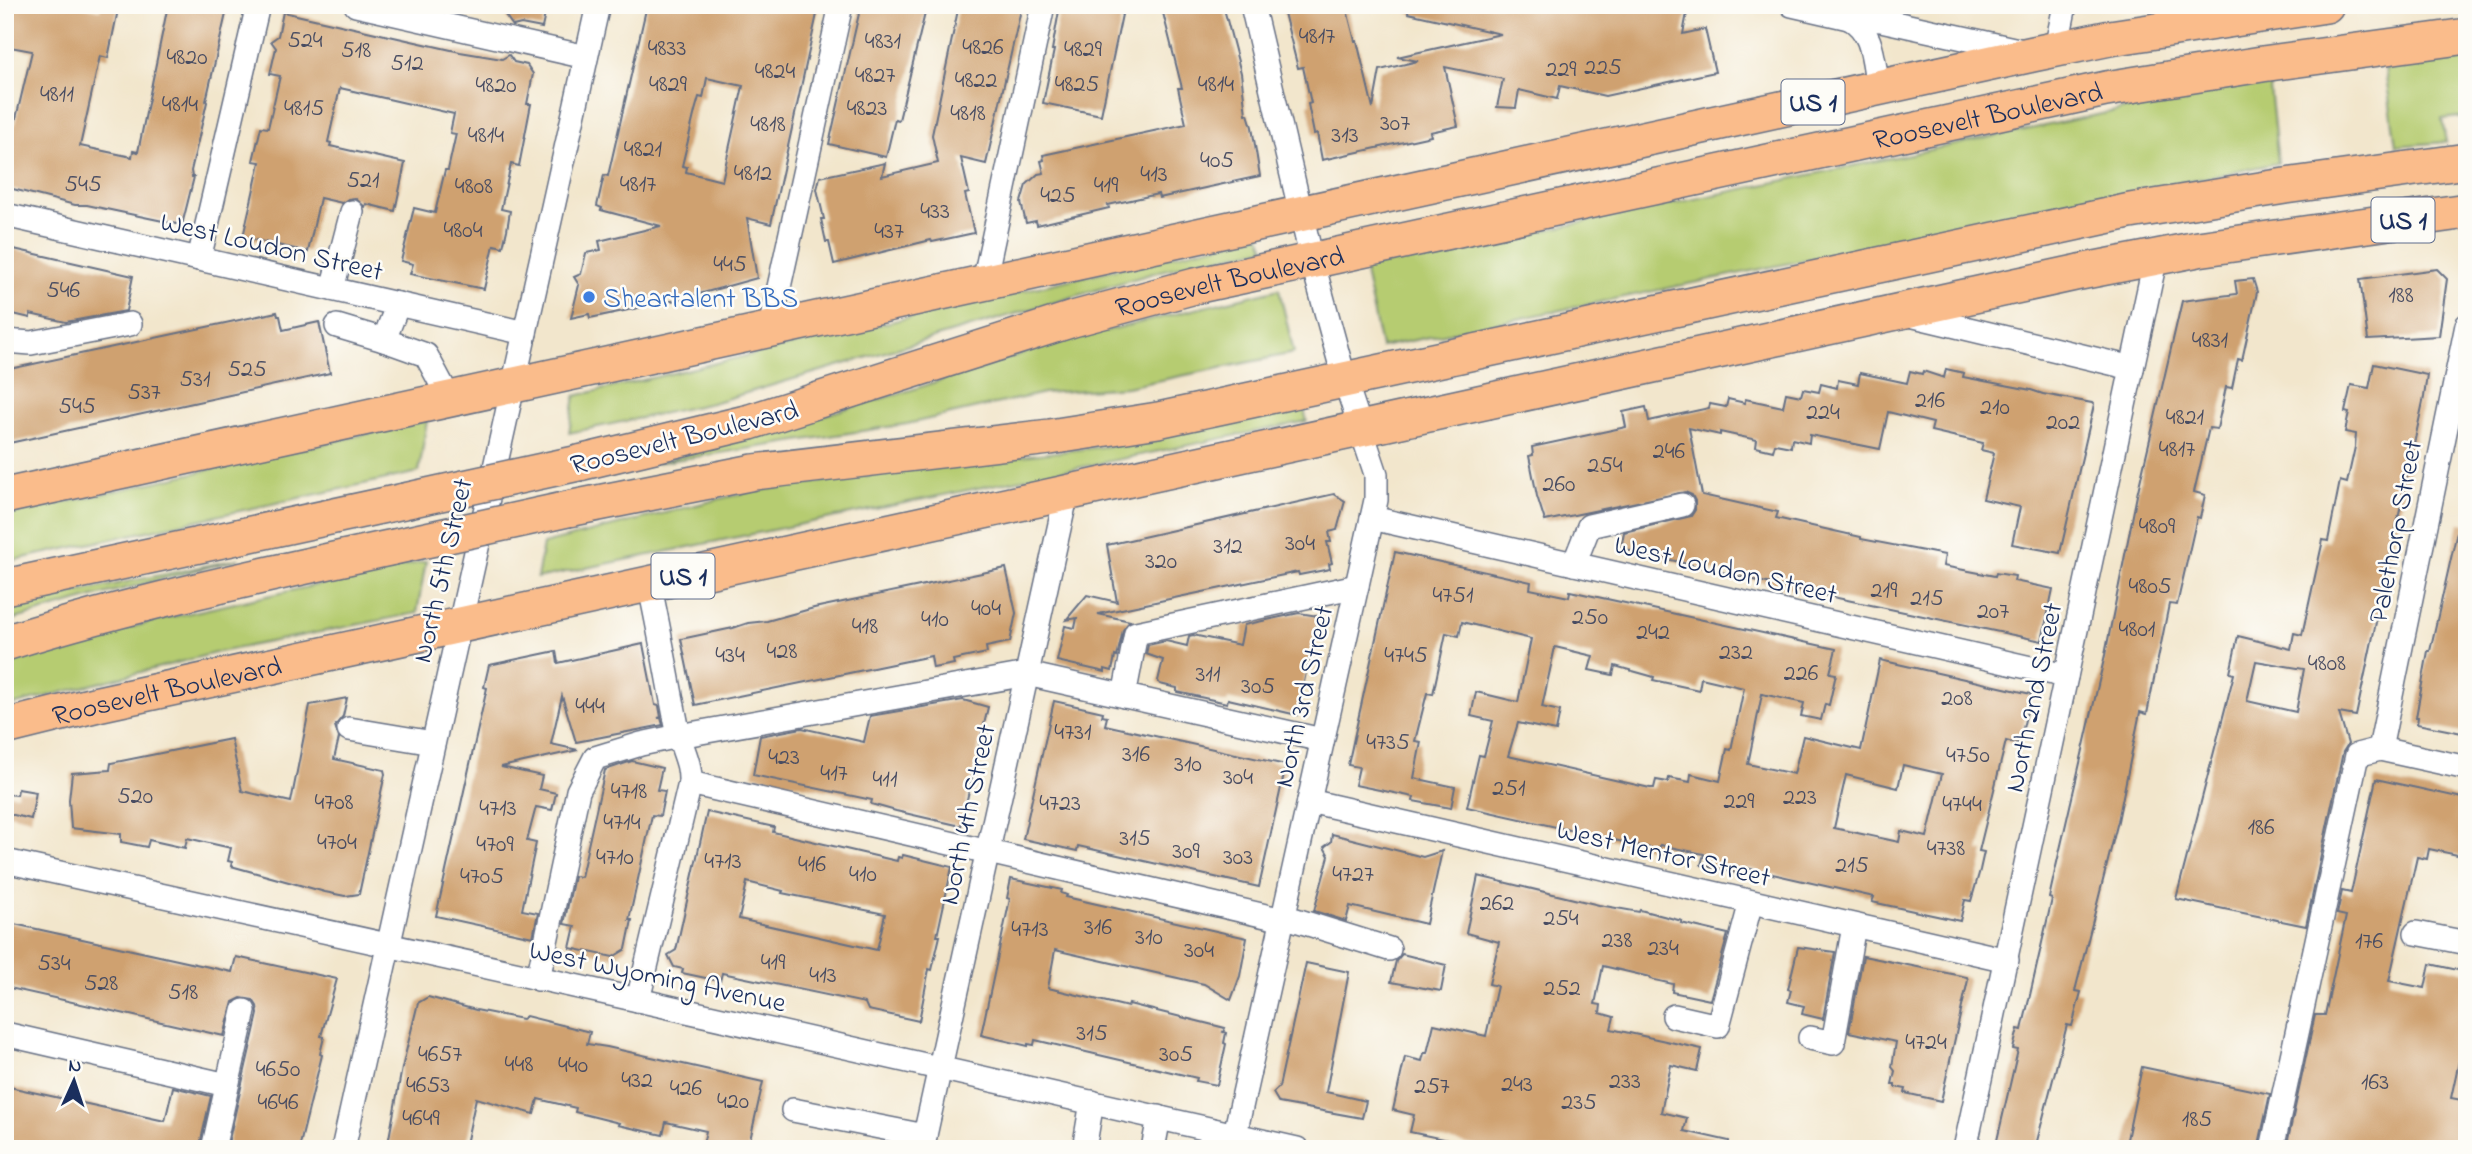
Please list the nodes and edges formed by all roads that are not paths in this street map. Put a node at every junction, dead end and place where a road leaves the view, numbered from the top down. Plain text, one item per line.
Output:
1 (258, 5) edge
2 (356, 5) edge
3 (598, 5) edge
4 (841, 5) edge
5 (1043, 5) edge
6 (1252, 5) edge
7 (1792, 5) edge
8 (2066, 5) edge
9 (2326, 5) edge
10 (2229, 12) edge
11 (1849, 18) junction
12 (2467, 36) edge
13 (2045, 51) junction
14 (586, 57) junction
15 (1878, 88) junction
16 (1683, 130) junction
17 (1882, 137) junction
18 (2467, 161) edge
19 (2467, 211) edge
20 (352, 212) dead end
21 (1303, 212) junction
22 (5, 215) edge
23 (2031, 232) junction
24 (2156, 257) junction
25 (199, 259) junction
26 (1312, 260) junction
27 (984, 282) junction
28 (332, 289) junction
29 (398, 304) junction
30 (1896, 312) junction
31 (130, 324) dead end
32 (2467, 325) edge
33 (337, 326) dead end
34 (770, 328) junction
35 (525, 333) junction
36 (384, 340) junction
37 (5, 341) edge
38 (2132, 368) junction
39 (1346, 381) junction
40 (513, 384) junction
41 (449, 398) junction
42 (1361, 428) junction
43 (1067, 492) junction
44 (5, 496) edge
45 (1682, 505) dead end
46 (1372, 518) junction
47 (1574, 564) junction
48 (649, 583) junction
49 (1357, 586) junction
50 (5, 587) edge
51 (459, 625) junction
52 (5, 643) edge
53 (1027, 674) junction
54 (2066, 676) junction
55 (1124, 696) junction
56 (5, 727) edge
57 (349, 729) dead end
58 (679, 736) junction
59 (1322, 740) junction
60 (433, 743) junction
61 (2381, 749) junction
62 (2467, 768) edge
63 (690, 783) junction
64 (1309, 801) junction
65 (988, 852) junction
66 (5, 861) edge
67 (1751, 902) junction
68 (1283, 918) junction
69 (1854, 926) junction
70 (2416, 933) dead end
71 (2467, 943) edge
72 (387, 947) junction
73 (1389, 948) dead end
74 (2007, 960) junction
75 (538, 979) junction
76 (638, 1000) junction
77 (244, 1011) dead end
78 (1675, 1016) dead end
79 (5, 1034) edge
80 (1810, 1038) dead end
81 (941, 1069) junction
82 (228, 1085) junction
83 (1092, 1102) junction
84 (793, 1110) dead end
85 (1159, 1117) junction
86 (1234, 1141) edge
87 (924, 1143) edge
88 (213, 1149) edge
89 (343, 1149) edge
90 (1084, 1149) edge
91 (1153, 1149) edge
92 (1297, 1149) edge
93 (1965, 1149) edge
94 (2272, 1149) edge

1 - 25 street
2 - 14 street
3 - 14 street, North 5th Street
4 - 34 street
5 - 27 street
6 - 21 street
7 - 11 street
8 - 13 street
9 - 10 highway, Roosevelt Boulevard / US 1
10 - 13 highway, Roosevelt Boulevard / US 1
11 - 13 street
11 - 15 street
12 - 17 highway, Roosevelt Boulevard / US 1
13 - 15 highway, Roosevelt Boulevard / US 1
14 - 35 street, North 5th Street
15 - 16 highway, Roosevelt Boulevard / US 1
16 - 17 highway
16 - 21 highway, Roosevelt Boulevard / US 1
17 - 26 highway, Roosevelt Boulevard / US 1
18 - 23 highway, Roosevelt Boulevard / US 1
19 - 24 highway, Roosevelt Boulevard / US 1
20 - 28 street
21 - 26 street
21 - 27 highway, Roosevelt Boulevard / US 1
22 - 25 street, West Loudon Street
23 - 30 highway
23 - 39 highway, Roosevelt Boulevard / US 1
24 - 30 highway, Roosevelt Boulevard / US 1
24 - 38 street, North 2nd Street
25 - 28 street, West Loudon Street
26 - 39 street, North 3rd Street
26 - 50 highway, Roosevelt Boulevard / US 1, bridge
27 - 34 highway, Roosevelt Boulevard / US 1
28 - 29 street, West Loudon Street
29 - 35 street, West Loudon Street
29 - 36 street
30 - 38 street
30 - 42 highway, Roosevelt Boulevard / US 1
31 - 37 street
32 - 61 street, Palethorp Street
33 - 36 street
34 - 40 highway, Roosevelt Boulevard / US 1
35 - 40 street, North 5th Street
36 - 41 street
38 - 54 street, North 2nd Street
39 - 42 street, North 3rd Street
39 - 52 highway, Roosevelt Boulevard / US 1, bridge
40 - 41 highway, Roosevelt Boulevard / US 1
40 - 51 street, North 5th Street
41 - 44 highway, Roosevelt Boulevard / US 1
42 - 43 highway, Roosevelt Boulevard / US 1
42 - 46 street, North 3rd Street
43 - 48 highway, Roosevelt Boulevard / US 1
43 - 53 street, North 4th Street
45 - 47 street
46 - 47 street, West Loudon Street
46 - 49 street, North 3rd Street
47 - 54 street, West Loudon Street
48 - 51 highway, Roosevelt Boulevard / US 1
48 - 58 street
49 - 55 street
49 - 59 street, North 3rd Street
51 - 56 highway, Roosevelt Boulevard / US 1
51 - 60 street, North 5th Street
53 - 55 street
53 - 58 street
53 - 65 street, North 4th Street
54 - 74 street, North 2nd Street
55 - 59 street
57 - 60 street
58 - 63 street
58 - 75 street
59 - 64 street, North 3rd Street
60 - 72 street, North 5th Street
61 - 62 street
61 - 94 street
63 - 65 street
63 - 76 street
64 - 67 street, West Mentor Street
64 - 68 street, North 3rd Street
65 - 68 street
65 - 81 street, North 4th Street
66 - 72 street, West Wyoming Avenue
67 - 69 street, West Mentor Street
67 - 78 street
68 - 73 street
68 - 86 street, North 3rd Street
69 - 74 street, West Mentor Street
69 - 80 street
70 - 71 street
72 - 75 street, West Wyoming Avenue
72 - 89 street, North 5th Street
74 - 93 street, North 2nd Street
75 - 76 street, West Wyoming Avenue
76 - 81 street, West Wyoming Avenue
77 - 82 street
79 - 82 street
81 - 83 street, West Wyoming Avenue
81 - 87 street, North 4th Street
82 - 88 street
83 - 85 street, West Wyoming Avenue
83 - 90 street
84 - 87 street
85 - 86 street, West Wyoming Avenue
85 - 91 street
86 - 92 street, West Wyoming Avenue

